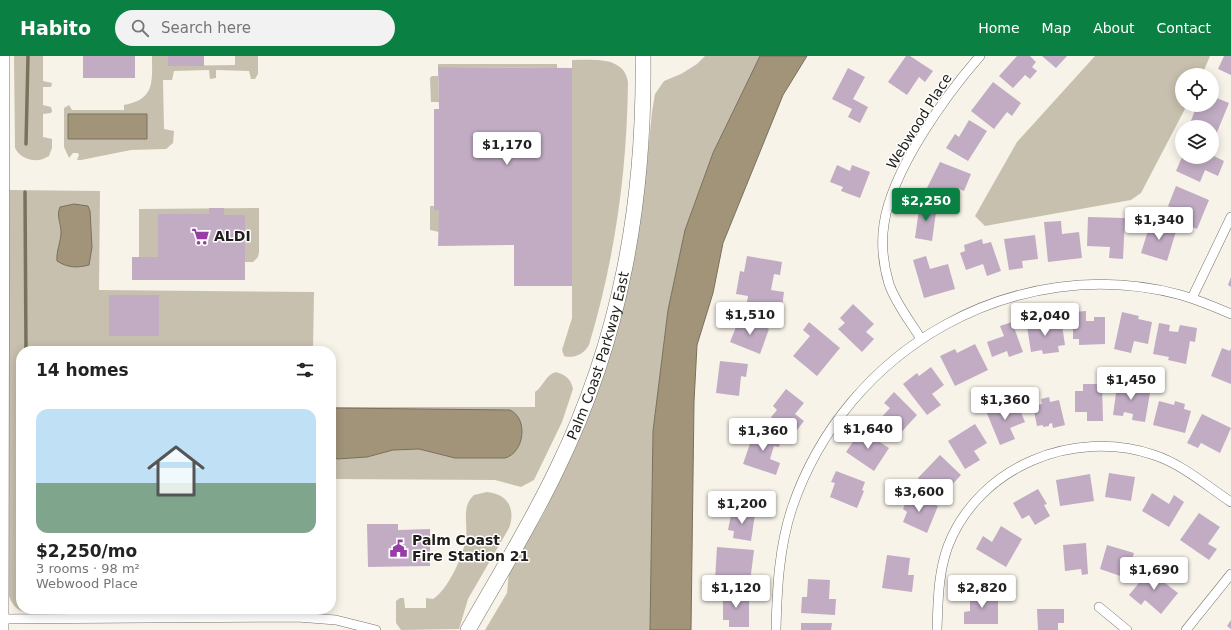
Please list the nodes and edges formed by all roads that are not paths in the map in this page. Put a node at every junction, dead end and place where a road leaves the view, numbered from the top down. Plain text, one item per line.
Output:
1 (2, 56) edge
2 (643, 56) edge
3 (980, 56) edge
4 (1231, 217) edge
5 (1192, 298) junction
6 (1231, 314) edge
7 (921, 339) junction
8 (1231, 502) edge
9 (1231, 574) edge
10 (1099, 607) dead end
11 (1, 624) edge
12 (376, 630) edge
13 (468, 630) edge
14 (776, 630) edge
15 (937, 630) edge
16 (1127, 630) edge
17 (1186, 630) edge

1 - 11 main road
2 - 13 main road, Palm Coast Parkway East
3 - 7 street, Webwood Place
4 - 5 street
5 - 6 street
5 - 7 street
7 - 14 street
8 - 15 street
9 - 17 street
10 - 16 street
11 - 12 street

